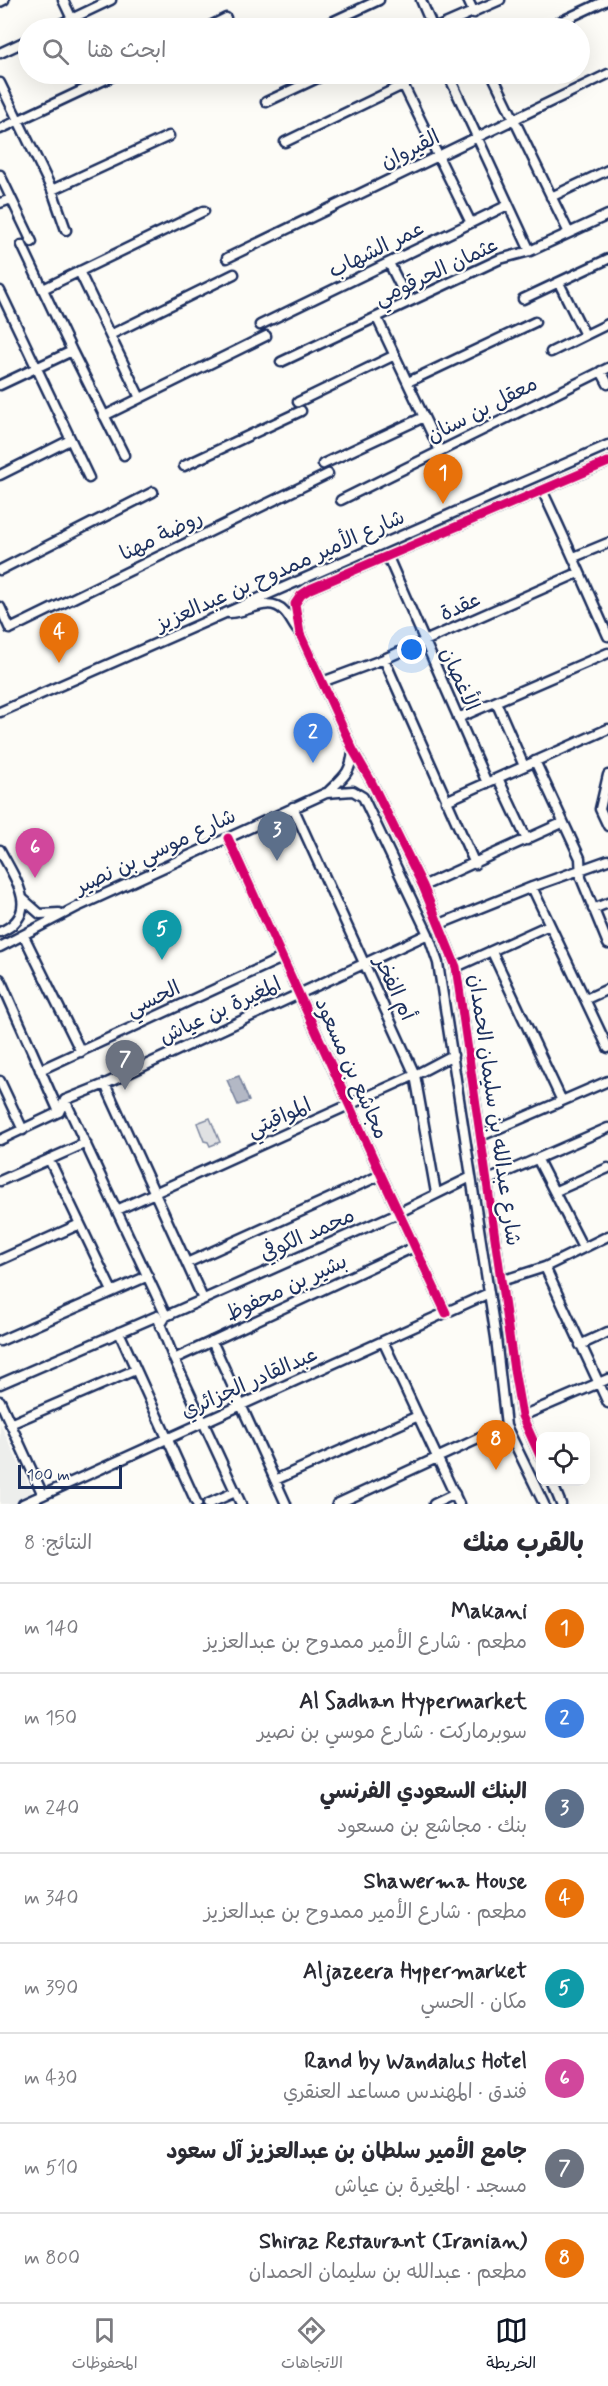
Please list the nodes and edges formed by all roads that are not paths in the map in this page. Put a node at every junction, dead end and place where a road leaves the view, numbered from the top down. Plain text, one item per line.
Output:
1 (63, 0) edge
2 (111, 0) edge
3 (378, 0) edge
4 (421, 0) edge
5 (468, 0) edge
6 (500, 0) edge
7 (607, 0) edge
8 (474, 13) junction
9 (72, 18) edge
10 (74, 18) edge
11 (340, 18) edge
12 (429, 18) edge
13 (461, 18) edge
14 (568, 18) edge
15 (18, 45) edge
16 (0, 54) edge
17 (608, 74) edge
18 (0, 83) edge
19 (590, 83) edge
20 (95, 84) edge
21 (305, 84) edge
22 (405, 84) joint
23 (454, 84) edge
24 (497, 84) edge
25 (587, 84) edge
26 (266, 102) dead end
27 (514, 119) junction
28 (18, 120) junction
29 (0, 129) edge
30 (169, 136) dead end
31 (476, 137) junction
32 (285, 142) dead end
33 (439, 155) junction
34 (608, 170) edge
35 (0, 175) edge
36 (52, 189) junction
37 (551, 197) junction
38 (11, 199) junction
39 (0, 203) edge
40 (508, 205) junction
41 (204, 211) dead end
42 (608, 215) edge
43 (471, 223) junction
44 (66, 230) dead end
45 (569, 233) junction
46 (32, 242) dead end
47 (22, 245) dead end
48 (530, 251) junction
49 (227, 258) dead end
50 (608, 259) edge
51 (389, 263) junction
52 (79, 271) junction
53 (234, 274) dead end
54 (559, 283) junction
55 (43, 288) junction
56 (1, 295) edge
57 (523, 299) dead end
58 (408, 301) junction
59 (377, 318) junction
60 (535, 322) dead end
61 (608, 324) edge
62 (260, 325) dead end
63 (110, 335) junction
64 (585, 335) junction
65 (266, 336) dead end
66 (72, 351) junction
67 (551, 352) dead end
68 (394, 355) junction
69 (281, 362) dead end
70 (36, 368) junction
71 (605, 369) edge
72 (408, 382) junction
73 (608, 384) edge
74 (0, 385) edge
75 (140, 398) junction
76 (104, 416) junction
77 (424, 417) junction
78 (70, 440) junction
79 (608, 445) edge
80 (440, 451) junction
81 (124, 455) dead end
82 (608, 462) edge
83 (323, 464) dead end
84 (184, 466) dead end
85 (328, 474) dead end
86 (0, 475) edge
87 (89, 478) dead end
88 (542, 490) junction
89 (153, 492) dead end
90 (341, 500) dead end
91 (608, 543) edge
92 (388, 557) junction
93 (574, 557) junction
94 (0, 570) edge
95 (578, 573) junction
96 (0, 608) edge
97 (228, 613) junction
98 (607, 631) edge
99 (300, 634) junction
100 (424, 641) junction
101 (608, 653) edge
102 (384, 659) junction
103 (322, 682) junction
104 (496, 702) junction
105 (0, 712) edge
106 (458, 718) junction
107 (608, 729) edge
108 (352, 750) junction
109 (535, 761) junction
110 (524, 766) junction
111 (608, 775) edge
112 (498, 777) junction
113 (487, 783) junction
114 (326, 793) junction
115 (446, 801) junction
116 (293, 807) junction
117 (562, 823) junction
118 (608, 826) edge
119 (228, 838) junction
120 (527, 840) junction
121 (0, 850) edge
122 (608, 860) edge
123 (475, 864) junction
124 (580, 869) junction
125 (423, 886) junction
126 (532, 887) junction
127 (23, 899) junction
128 (608, 903) edge
129 (79, 906) junction
130 (593, 909) junction
131 (440, 924) junction
132 (549, 925) junction
133 (0, 932) edge
134 (428, 934) junction
135 (24, 936) junction
136 (608, 944) edge
137 (0, 947) edge
138 (492, 952) junction
139 (282, 958) junction
140 (363, 963) junction
141 (456, 967) junction
142 (0, 979) edge
143 (608, 988) edge
144 (298, 993) junction
145 (586, 999) junction
146 (608, 1048) edge
147 (81, 1052) junction
148 (453, 1055) junction
149 (40, 1070) junction
150 (415, 1076) junction
151 (608, 1081) edge
152 (105, 1084) junction
153 (1, 1086) edge
154 (65, 1100) junction
155 (562, 1101) junction
156 (350, 1105) junction
157 (59, 1112) junction
158 (608, 1128) edge
159 (23, 1130) junction
160 (481, 1136) junction
161 (0, 1140) edge
162 (86, 1143) junction
163 (49, 1159) junction
164 (538, 1160) junction
165 (608, 1168) edge
166 (381, 1175) junction
167 (471, 1177) junction
168 (0, 1181) edge
169 (486, 1181) junction
170 (556, 1191) junction
171 (154, 1193) junction
172 (436, 1193) junction
173 (117, 1210) junction
174 (398, 1213) junction
175 (80, 1224) junction
176 (608, 1236) edge
177 (414, 1248) junction
178 (583, 1248) junction
179 (0, 1260) edge
180 (187, 1263) junction
181 (545, 1267) junction
182 (148, 1276) junction
183 (501, 1281) junction
184 (112, 1291) junction
185 (489, 1293) junction
186 (203, 1299) junction
187 (446, 1313) junction
188 (161, 1316) junction
189 (119, 1332) junction
190 (608, 1332) edge
191 (0, 1341) edge
192 (212, 1341) junction
193 (383, 1341) junction
194 (580, 1345) junction
195 (174, 1359) junction
196 (135, 1370) junction
197 (608, 1379) edge
198 (599, 1383) junction
199 (0, 1384) edge
200 (0, 1401) edge
201 (608, 1403) edge
202 (240, 1404) junction
203 (418, 1416) junction
204 (522, 1416) junction
205 (203, 1422) junction
206 (10, 1424) junction
207 (506, 1426) junction
208 (167, 1438) junction
209 (536, 1447) edge
210 (439, 1459) junction
211 (275, 1480) junction
212 (554, 1486) edge
213 (235, 1492) junction
214 (455, 1494) junction
215 (43, 1495) junction
216 (23, 1504) edge
217 (197, 1504) edge
218 (208, 1504) edge
219 (241, 1504) edge
220 (286, 1504) edge
221 (338, 1504) edge
222 (434, 1504) edge
223 (459, 1504) edge
224 (544, 1504) edge
225 (561, 1504) edge

1 - 9 street
2 - 10 street
3 - 11 street
4 - 12 street
5 - 8 street
6 - 8 street
7 - 14 street
8 - 13 street
15 - 16 street
17 - 19 street, القيروان
18 - 28 street
20 - 28 street
21 - 26 street
22 - 32 street
22 - 33 street
23 - 31 street
24 - 27 street
25 - 27 street, القيروان
27 - 31 street, القيروان
27 - 37 street
28 - 29 street
28 - 36 street
30 - 36 street
31 - 33 street, القيروان
31 - 40 street
33 - 43 street
33 - 49 street, القيروان
34 - 37 street
35 - 38 street
36 - 44 street
37 - 45 street
38 - 39 street
38 - 46 street
40 - 43 street, عمر الشهاب
40 - 48 street
41 - 52 street
42 - 45 street, عثمان الحرقومي
43 - 51 street, عمر الشهاب
45 - 48 street, عثمان الحرقومي
47 - 55 street
48 - 58 street, عثمان الحرقومي
50 - 54 street
51 - 58 street
51 - 62 street, عمر الشهاب
52 - 55 street
52 - 63 street
53 - 63 street
54 - 57 street
54 - 64 street
55 - 66 street
56 - 70 street
58 - 59 street, عثمان الحرقومي
59 - 68 street
59 - 69 street, عثمان الحرقومي
60 - 72 street
61 - 64 street
63 - 75 street
64 - 67 street
65 - 75 street
66 - 70 street
66 - 76 street
68 - 72 street
68 - 84 street
70 - 74 street
70 - 78 street
71 - 73 street
71 - 80 street, معقل بن سنان
72 - 77 street
75 - 76 street
76 - 81 street
77 - 80 street
77 - 83 street
78 - 86 street
78 - 87 street
79 - 97 street, شارع الأمير ممدوح بن عبدالعزيز
80 - 90 street, معقل بن سنان
82 - 88 street, شارع الأمير ممدوح بن عبدالعزيز
85 - 96 street, روضة مهنا
88 - 92 street, شارع الأمير ممدوح بن عبدالعزيز
88 - 93 street
89 - 94 street
91 - 93 street
92 - 99 street, شارع الأمير ممدوح بن عبدالعزيز
92 - 100 street, الأغصان
93 - 95 street
95 - 98 street
95 - 100 street, عقدة
97 - 99 street
97 - 105 street, شارع الأمير ممدوح بن عبدالعزيز
99 - 103 street, شارع عبدالله بن سليمان الحمدان
100 - 102 street, عقدة
100 - 106 street, الأغصان
101 - 104 street
102 - 103 street, عقدة
102 - 115 street
103 - 108 street, شارع عبدالله بن سليمان الحمدان
104 - 106 street
104 - 110 street
106 - 113 street, الأغصان
107 - 109 street
108 - 114 street
108 - 125 street, شارع عبدالله بن سليمان الحمدان
109 - 110 street
109 - 117 street
110 - 112 street
111 - 118 street
112 - 113 street
112 - 120 street
113 - 115 street
114 - 116 street, شارع موسي بن نصير
114 - 134 street
115 - 123 street
116 - 119 street, شارع موسي بن نصير
116 - 140 street, أم الفخر
117 - 120 street
117 - 124 street
119 - 129 street, شارع موسي بن نصير
119 - 139 street, مجاشع بن مسعود
120 - 123 street
121 - 127 street
122 - 124 street
123 - 125 street
124 - 126 street
124 - 130 street
125 - 131 street, شارع عبدالله بن سليمان الحمدان
126 - 131 street
126 - 132 street
127 - 129 street
127 - 133 street
128 - 130 street
129 - 135 street, شارع موسي بن نصير
130 - 136 street
131 - 141 street, شارع عبدالله بن سليمان الحمدان
132 - 138 street
132 - 145 street
134 - 140 street, المغيرة بن عياش
134 - 148 street
135 - 137 street, شارع موسي بن نصير
135 - 147 street
138 - 141 street
138 - 155 street
139 - 144 street, مجاشع بن مسعود
139 - 147 street, الحسي
140 - 144 street, المغيرة بن عياش
140 - 150 street, أم الفخر
141 - 160 street, شارع عبدالله بن سليمان الحمدان
142 - 149 street
143 - 145 street
144 - 152 street, المغيرة بن عياش
144 - 156 street, مجاشع بن مسعود
145 - 146 street
147 - 149 street, الحسي
148 - 150 street, المواقيتي
148 - 167 street
149 - 157 street
150 - 156 street, المواقيتي
150 - 172 street, أم الفخر
151 - 155 street
152 - 154 street, المغيرة بن عياش
152 - 171 street
153 - 159 street
154 - 157 street
154 - 162 street
155 - 160 street
156 - 166 street, مجاشع بن مسعود
156 - 171 street, المواقيتي
157 - 159 street
158 - 164 street
159 - 161 street
160 - 169 street, شارع عبدالله بن سليمان الحمدان
162 - 163 street
162 - 173 street
163 - 168 street
163 - 175 street
164 - 169 street
164 - 170 street
165 - 170 street
166 - 174 street, مجاشع بن مسعود
166 - 180 street
167 - 172 street, محمد الكوفي
167 - 185 street
169 - 183 street, شارع عبدالله بن سليمان الحمدان
170 - 178 street
171 - 173 street, المواقيتي
171 - 180 street
172 - 174 street, محمد الكوفي
173 - 182 street
174 - 177 street, مجاشع بن مسعود
174 - 186 street, محمد الكوفي
175 - 179 street
175 - 184 street
176 - 178 street
177 - 187 street, مجاشع بن مسعود
177 - 192 street, بشير بن محفوظ
178 - 181 street
180 - 186 street
181 - 183 street
181 - 194 street
182 - 184 street
182 - 188 street
183 - 204 street, شارع عبدالله بن سليمان الحمدان
184 - 191 street
185 - 187 street, عبدالقادر الجزائري
185 - 207 street
186 - 188 street, محمد الكوفي
187 - 193 street, عبدالقادر الجزائري
188 - 189 street, محمد الكوفي
188 - 195 street
189 - 196 street
189 - 199 street, محمد الكوفي
190 - 194 street
192 - 195 street, بشير بن محفوظ
192 - 202 street
193 - 202 street, عبدالقادر الجزائري
193 - 203 street
194 - 198 street
195 - 205 street
196 - 206 street
196 - 208 street
197 - 198 street
198 - 201 street
198 - 204 street
200 - 206 street
202 - 205 street, عبدالقادر الجزائري
202 - 211 street
203 - 210 street
203 - 211 street
204 - 209 street, شارع عبدالله بن سليمان الحمدان
205 - 208 street, عبدالقادر الجزائري
205 - 213 street
206 - 215 street
207 - 210 street
207 - 224 street
208 - 215 street, عبدالقادر الجزائري
208 - 217 street
210 - 214 street
210 - 221 street
211 - 220 street
212 - 225 street
213 - 218 street
213 - 219 street
214 - 222 street
214 - 223 street
215 - 216 street, عبدالقادر الجزائري

